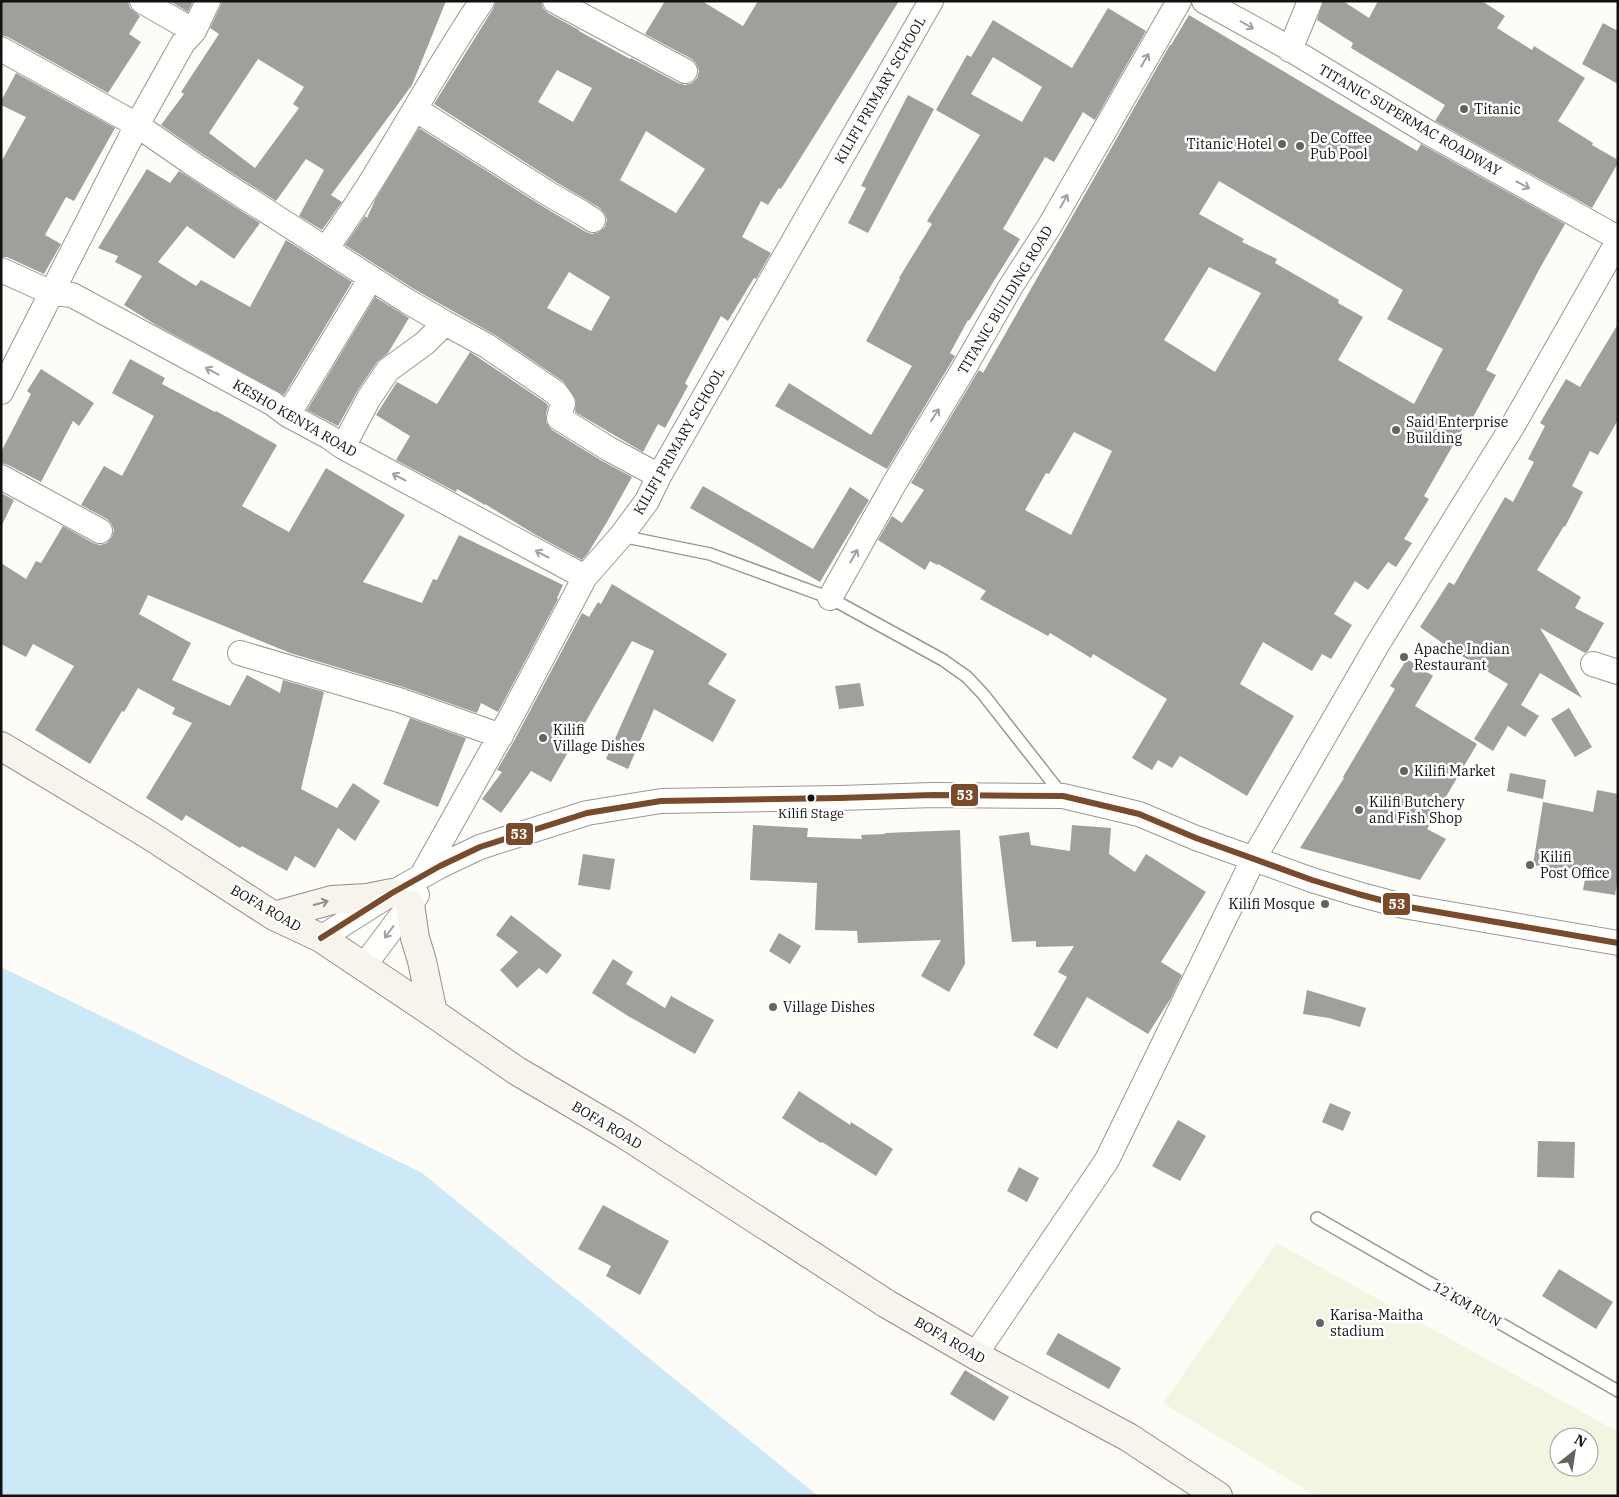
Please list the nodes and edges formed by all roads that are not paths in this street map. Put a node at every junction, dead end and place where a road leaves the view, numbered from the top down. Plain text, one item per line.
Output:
1 (142, 1) edge
2 (208, 1) edge
3 (482, 1) edge
4 (555, 1) edge
5 (931, 1) edge
6 (1179, 1) edge
7 (1204, 1) edge
8 (1310, 1) edge
9 (194, 31) junction
10 (1, 49) edge
11 (1290, 50) junction
12 (684, 71) dead end
13 (414, 109) junction
14 (137, 125) junction
15 (593, 220) dead end
16 (1618, 239) edge
17 (326, 249) junction
18 (1, 270) edge
19 (371, 278) junction
20 (52, 293) junction
21 (445, 324) junction
22 (1, 392) edge
23 (288, 415) junction
24 (343, 447) junction
25 (660, 476) junction
26 (1, 478) edge
27 (100, 531) dead end
28 (620, 536) junction
29 (585, 576) junction
30 (830, 598) junction
31 (240, 653) dead end
32 (1593, 664) dead end
33 (1618, 672) edge
34 (501, 736) junction
35 (1, 746) edge
36 (1063, 796) junction
37 (1254, 858) junction
38 (431, 872) junction
39 (401, 898) junction
40 (274, 916) junction
41 (321, 938) junction
42 (1618, 943) edge
43 (363, 967) junction
44 (433, 1013) junction
45 (1317, 1218) dead end
46 (975, 1355) junction
47 (1618, 1391) edge
48 (1218, 1496) edge

1 - 9 street
2 - 9 street
3 - 13 street
4 - 12 street
5 - 25 street, KILIFI PRIMARY SCHOOL
30 -> 6 street, TITANIC BUILDING ROAD
7 -> 11 street, TITANIC SUPERMAC ROADWAY
8 - 11 street
9 - 14 street
10 - 14 street
11 -> 16 street, TITANIC SUPERMAC ROADWAY
13 - 15 street
13 - 17 street
14 - 17 street
14 - 20 street
16 - 37 street
17 - 19 street
18 - 20 street, KESHO KENYA ROAD
19 - 21 street
19 - 23 street
20 - 22 street
23 -> 20 street, KESHO KENYA ROAD
21 - 24 street
21 - 25 street
23 - 24 street, KESHO KENYA ROAD
29 -> 24 street, KESHO KENYA ROAD
25 - 28 street, KILIFI PRIMARY SCHOOL
26 - 27 street
28 - 29 street, KILIFI PRIMARY SCHOOL
28 - 30 lane
29 - 34 street, KILIFI PRIMARY SCHOOL
30 - 36 lane
31 - 34 street
32 - 33 street
34 - 38 street, KILIFI PRIMARY SCHOOL
35 - 40 street, BOFA ROAD
36 - 37 street
36 - 38 street
37 - 42 street
37 - 46 street
38 - 39 street, KILIFI PRIMARY SCHOOL
40 -> 39 street
39 - 41 street
39 -> 43 street, KILIFI PRIMARY SCHOOL
39 - 44 street
40 - 41 street, BOFA ROAD
41 - 43 street, BOFA ROAD
43 - 44 street, BOFA ROAD
44 - 46 street, BOFA ROAD
45 - 47 lane, 12 KM RUN
46 - 48 street, BOFA ROAD

